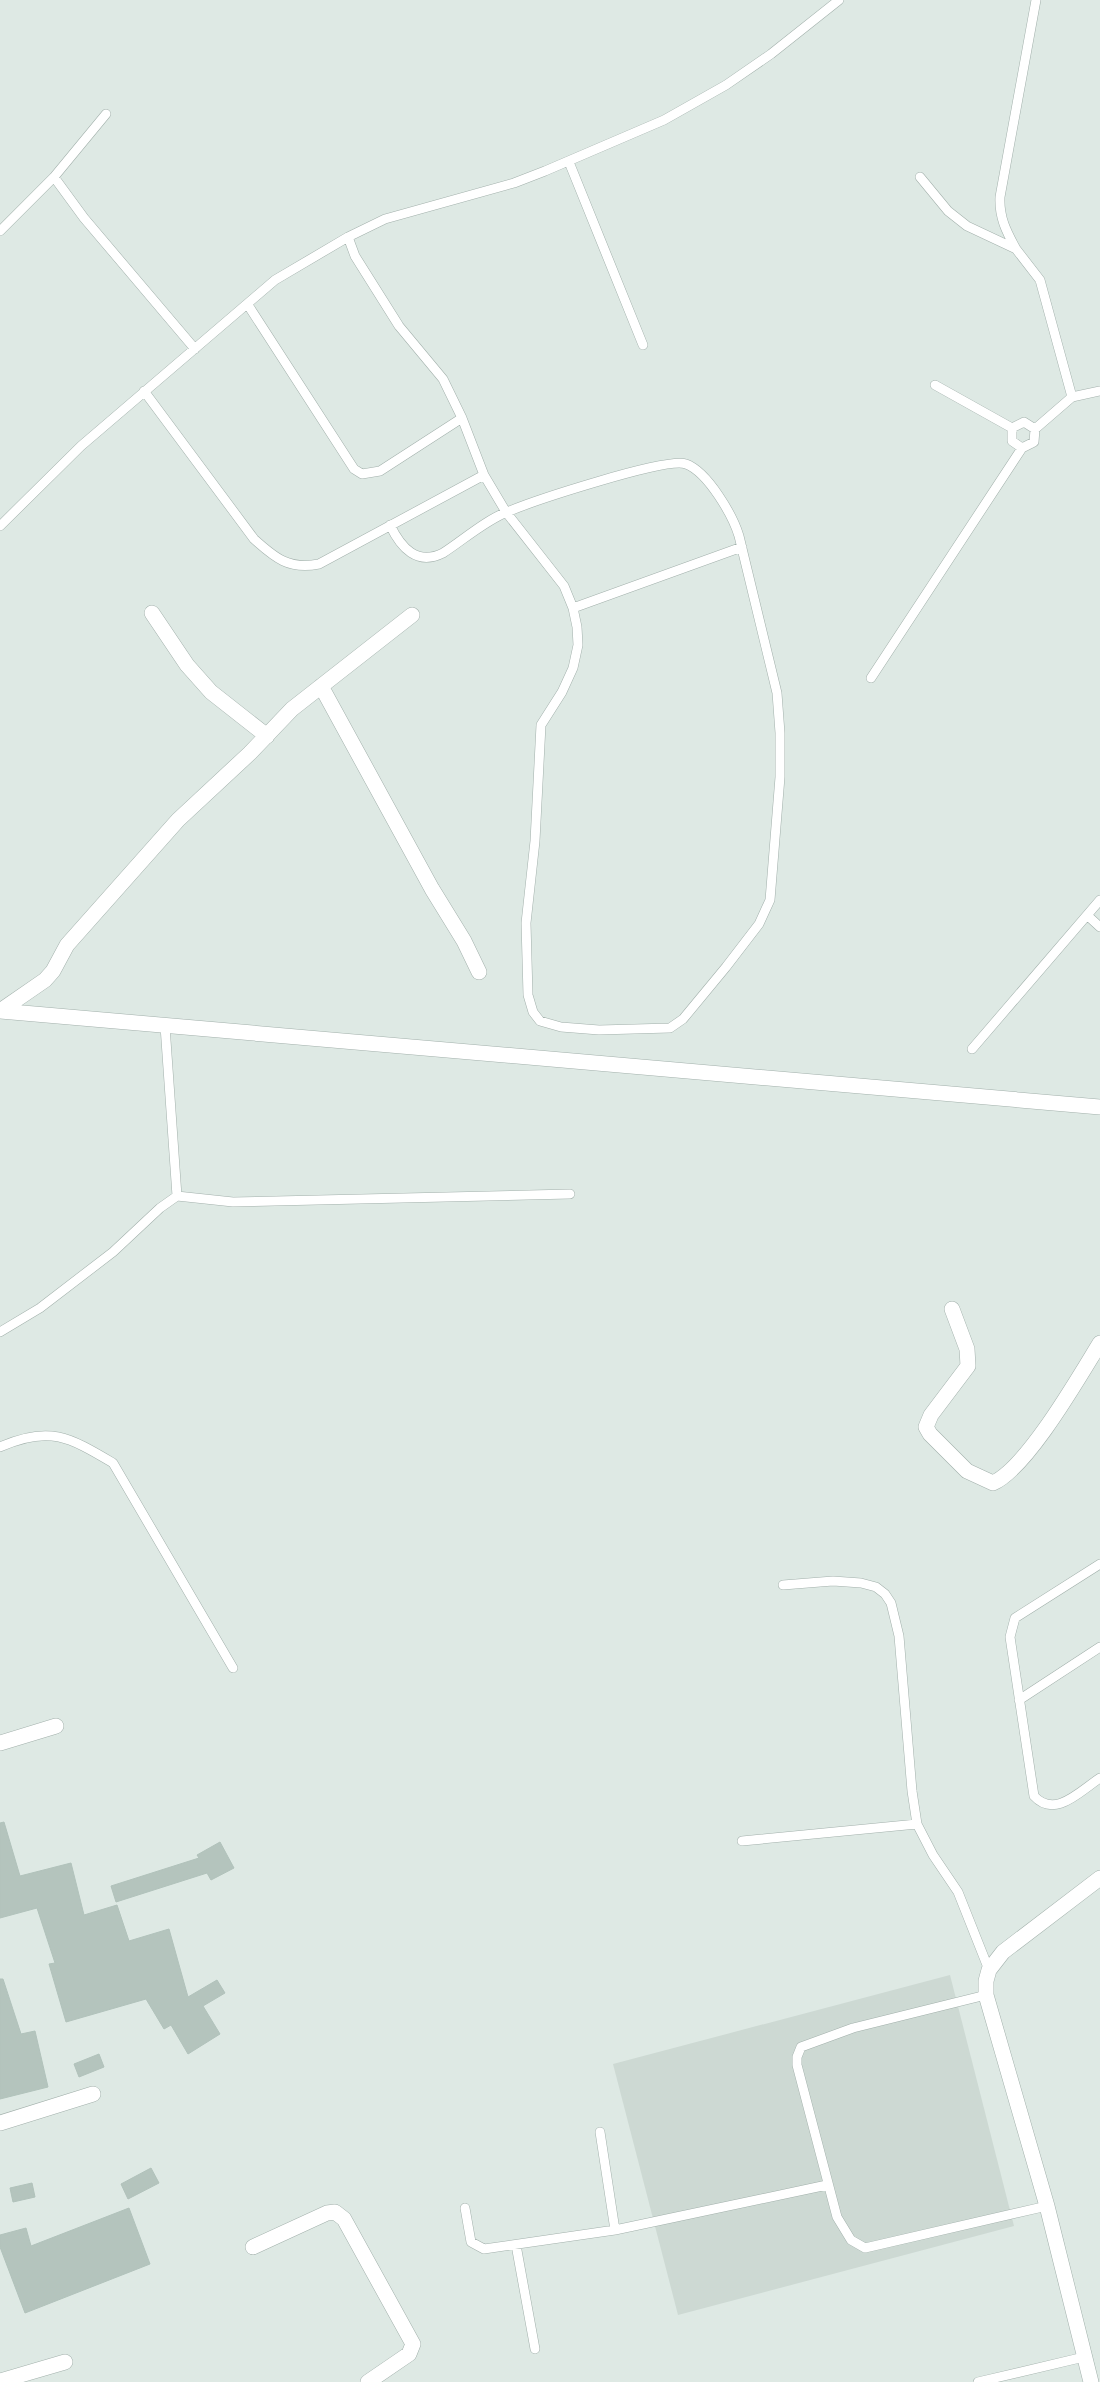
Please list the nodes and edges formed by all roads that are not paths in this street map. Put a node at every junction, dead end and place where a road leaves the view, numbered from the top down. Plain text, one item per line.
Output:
1 (839, 0) edge
2 (1036, 0) edge
3 (106, 114) dead end
4 (569, 162) junction
5 (54, 177) junction
6 (920, 177) dead end
7 (0, 231) edge
8 (348, 237) junction
9 (1016, 249) junction
10 (248, 305) junction
11 (644, 344) dead end
12 (194, 349) junction
13 (935, 385) dead end
14 (144, 391) junction
15 (1100, 391) edge
16 (1072, 397) junction
17 (462, 418) junction
18 (1012, 428) junction
19 (1035, 429) junction
20 (1022, 448) junction
21 (484, 475) junction
22 (506, 512) junction
23 (390, 525) junction
24 (0, 526) edge
25 (742, 547) junction
26 (574, 608) junction
27 (152, 613) dead end
28 (412, 615) dead end
29 (871, 678) dead end
30 (320, 686) junction
31 (267, 736) junction
32 (1100, 900) edge
33 (1088, 916) junction
34 (1100, 927) edge
35 (479, 972) dead end
36 (0, 1011) edge
37 (165, 1026) junction
38 (972, 1049) dead end
39 (1100, 1107) edge
40 (570, 1194) dead end
41 (178, 1196) junction
42 (952, 1308) dead end
43 (0, 1332) edge
44 (1100, 1343) edge
45 (0, 1446) edge
46 (1100, 1564) edge
47 (783, 1585) dead end
48 (1100, 1647) edge
49 (233, 1668) dead end
50 (1019, 1700) junction
51 (56, 1726) dead end
52 (0, 1743) edge
53 (1100, 1778) edge
54 (917, 1824) junction
55 (742, 1841) dead end
56 (1100, 1878) edge
57 (989, 1970) junction
58 (986, 1995) junction
59 (93, 2094) dead end
60 (0, 2123) edge
61 (600, 2132) dead end
62 (827, 2185) junction
63 (1047, 2206) junction
64 (465, 2208) dead end
65 (615, 2230) junction
66 (516, 2245) junction
67 (253, 2247) dead end
68 (535, 2349) dead end
69 (1084, 2357) junction
70 (65, 2362) dead end
71 (0, 2381) edge
72 (368, 2382) edge
73 (978, 2382) edge
74 (1091, 2382) edge

1 - 4 lane
2 - 9 lane
3 - 5 lane
4 - 8 lane
4 - 11 lane
5 - 7 lane
5 - 12 lane
6 - 9 lane
8 - 10 lane
8 - 17 lane
9 - 16 lane
10 - 12 lane
10 - 17 lane
12 - 14 lane
13 - 18 lane
14 - 23 lane
14 - 24 lane
15 - 16 lane
16 - 19 lane
17 - 21 lane
18 - 19 lane
18 - 20 lane
19 - 20 lane
20 - 29 lane
21 - 22 lane
21 - 23 lane
22 - 23 lane
22 - 25 lane
22 - 26 lane
25 - 26 lane
25 - 26 lane
27 - 31 street
28 - 30 street
30 - 31 street
30 - 35 street
31 - 36 street
32 - 33 lane
33 - 34 lane
33 - 38 lane
36 - 37 street
37 - 39 street
37 - 41 lane
40 - 41 lane
41 - 43 lane
42 - 44 street
45 - 49 lane
46 - 50 lane
47 - 54 lane
48 - 50 lane
50 - 53 lane
51 - 52 street
54 - 55 lane
54 - 57 lane
56 - 57 street
57 - 58 street
58 - 62 lane
58 - 63 street
59 - 60 street
61 - 65 lane
62 - 63 lane
62 - 65 lane
63 - 69 street
64 - 66 lane
65 - 66 lane
66 - 68 lane
67 - 72 street
69 - 73 lane
69 - 74 street
70 - 71 street

